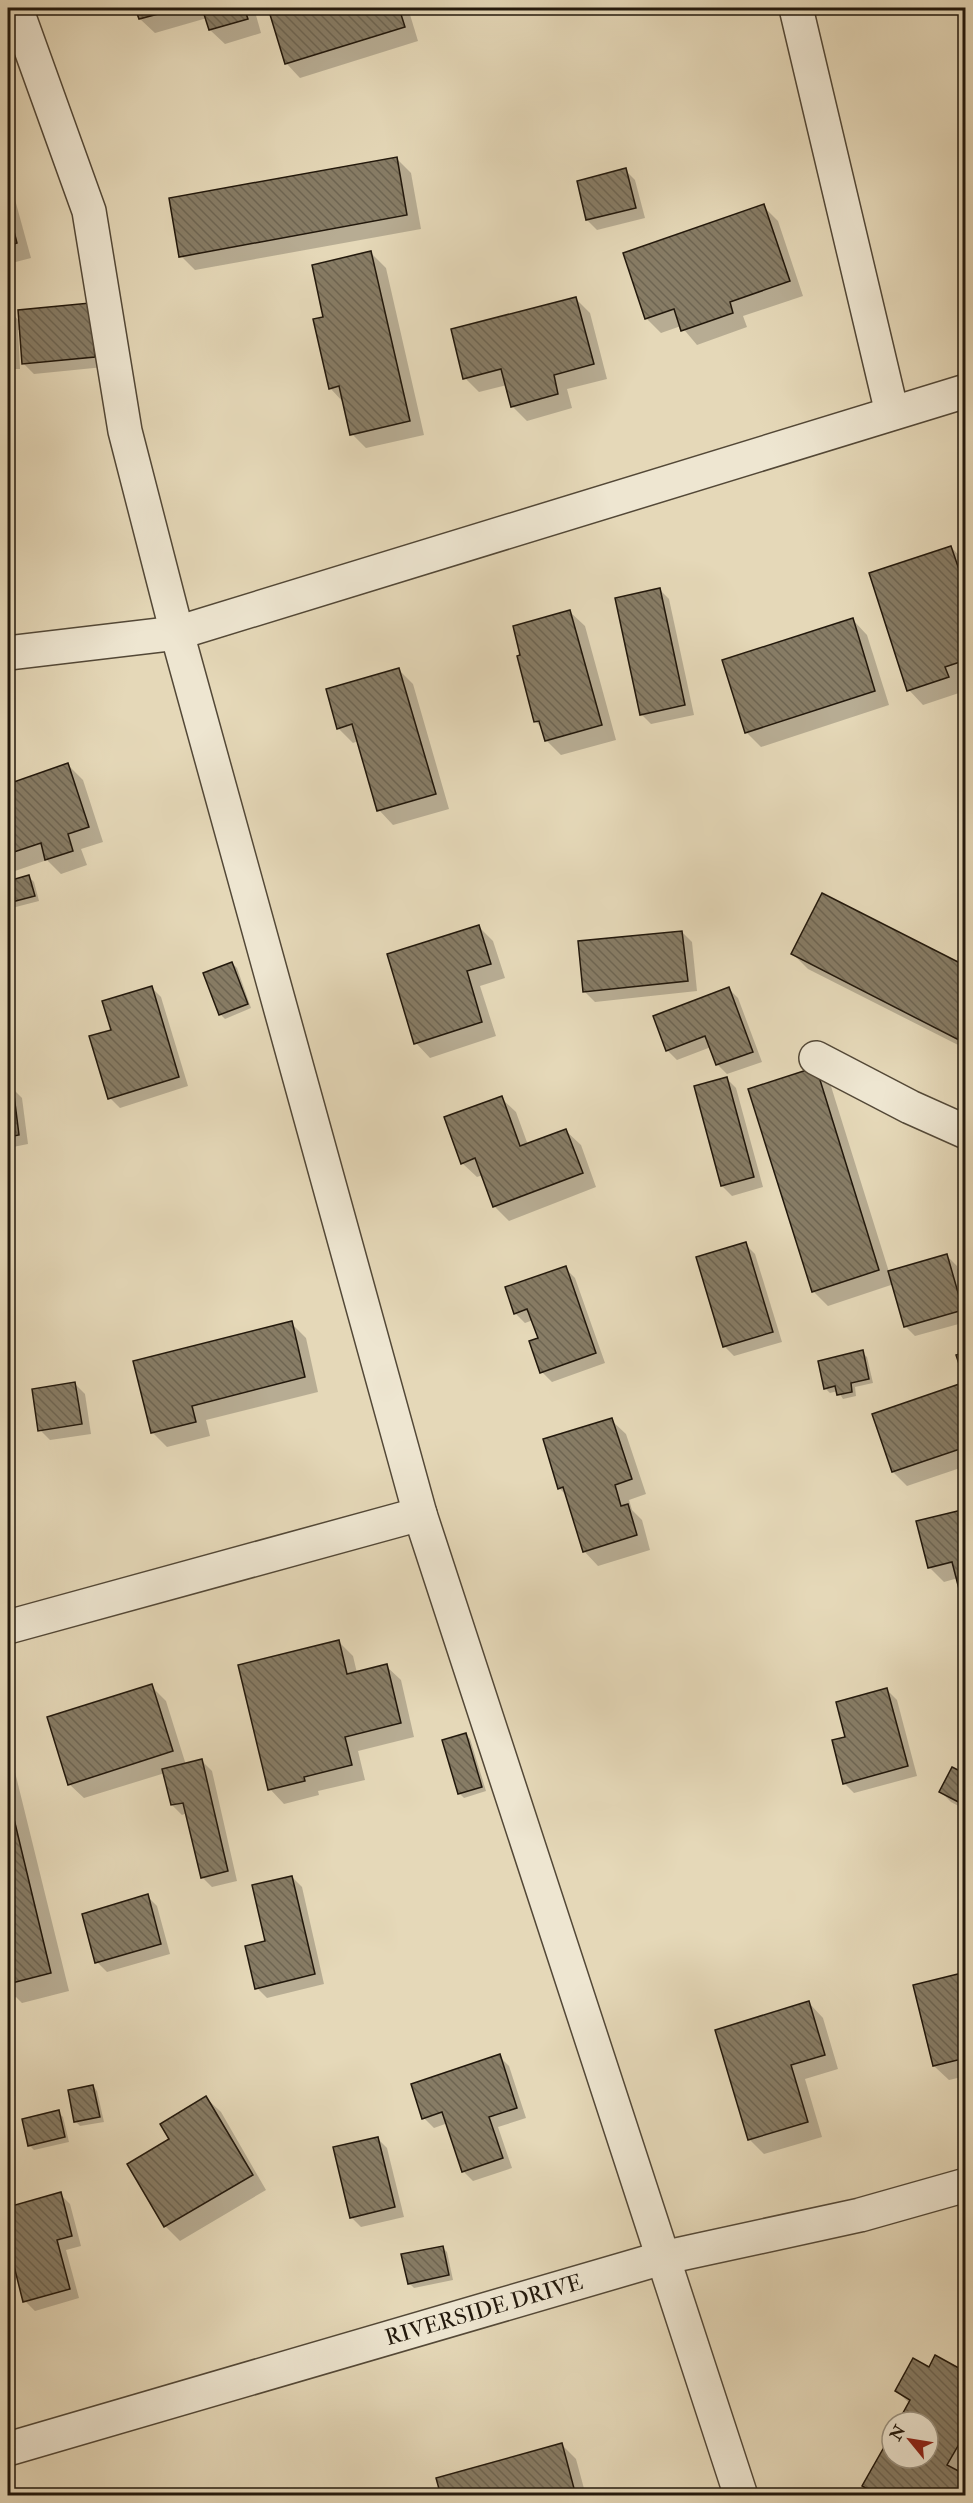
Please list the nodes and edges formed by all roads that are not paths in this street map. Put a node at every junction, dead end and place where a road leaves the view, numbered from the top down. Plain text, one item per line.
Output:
1 (16, 8) edge
2 (796, 8) edge
3 (966, 391) edge
4 (892, 413) junction
5 (177, 633) junction
6 (8, 653) edge
7 (816, 1058) dead end
8 (966, 1132) edge
9 (420, 1514) junction
10 (8, 1627) edge
11 (966, 2186) edge
12 (662, 2258) junction
13 (8, 2449) edge
14 (741, 2496) edge

1 - 5 street
2 - 4 street
3 - 4 street
4 - 5 street
5 - 6 street
5 - 9 street
7 - 8 street
9 - 10 street
9 - 12 street
11 - 12 street, RIVERSIDE DRIVE
12 - 13 street, RIVERSIDE DRIVE
12 - 14 street

